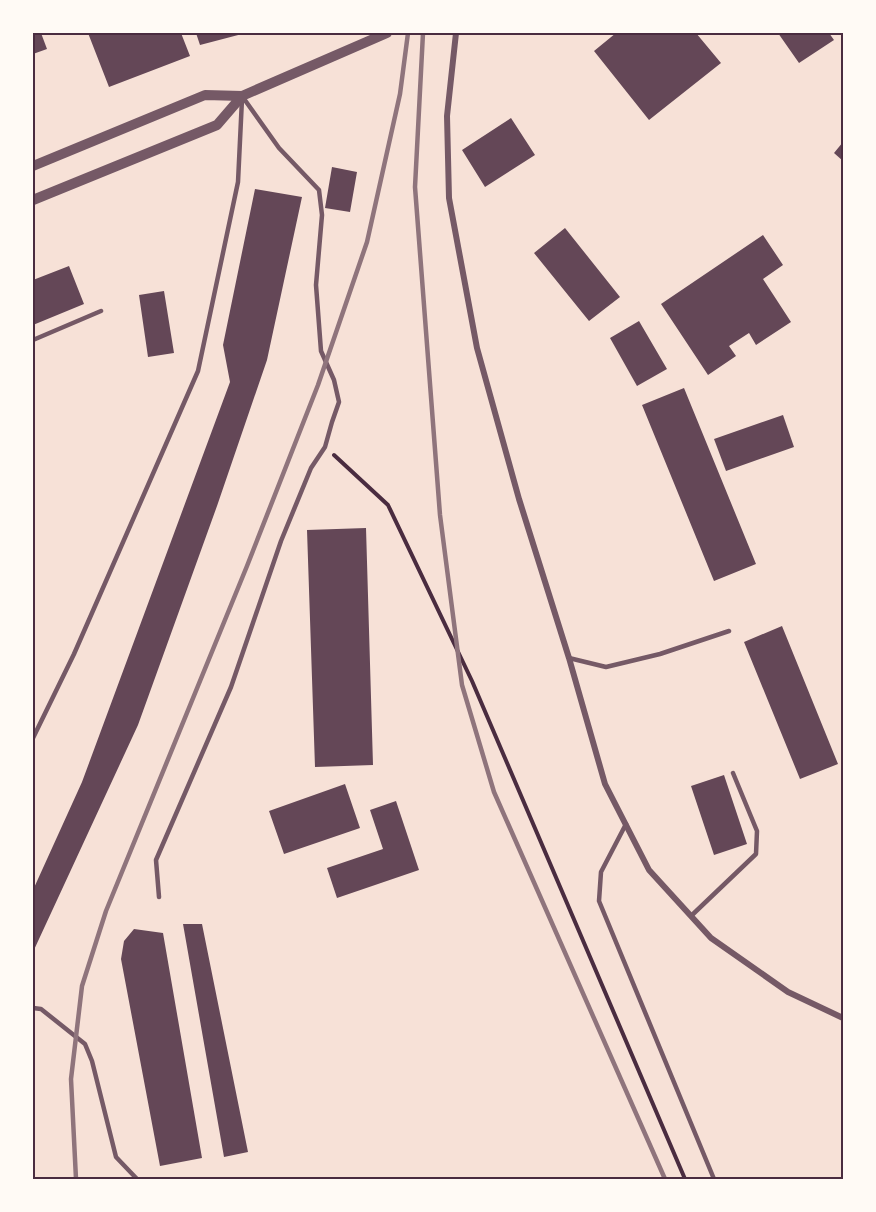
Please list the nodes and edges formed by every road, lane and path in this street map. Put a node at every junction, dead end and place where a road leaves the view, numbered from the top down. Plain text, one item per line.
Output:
1 (387, 33) edge
2 (456, 33) edge
3 (371, 36) edge
4 (242, 96) junction
5 (33, 166) edge
6 (33, 200) edge
7 (101, 311) dead end
8 (33, 340) edge
9 (325, 447) junction
10 (729, 631) dead end
11 (569, 658) junction
12 (33, 738) edge
13 (733, 773) dead end
14 (626, 824) junction
15 (159, 897) dead end
16 (691, 916) junction
17 (33, 1008) edge
18 (843, 1018) edge
19 (137, 1179) edge
20 (685, 1179) edge
21 (714, 1179) edge

1 - 3 street
2 - 11 street
3 - 4 street
4 - 5 street
4 - 6 street
4 - 9 lane
4 - 12 lane
7 - 8 lane
9 - 15 lane
9 - 20 path
10 - 11 lane
11 - 14 street
13 - 16 lane
14 - 16 street
14 - 21 lane
16 - 18 street
17 - 19 lane

